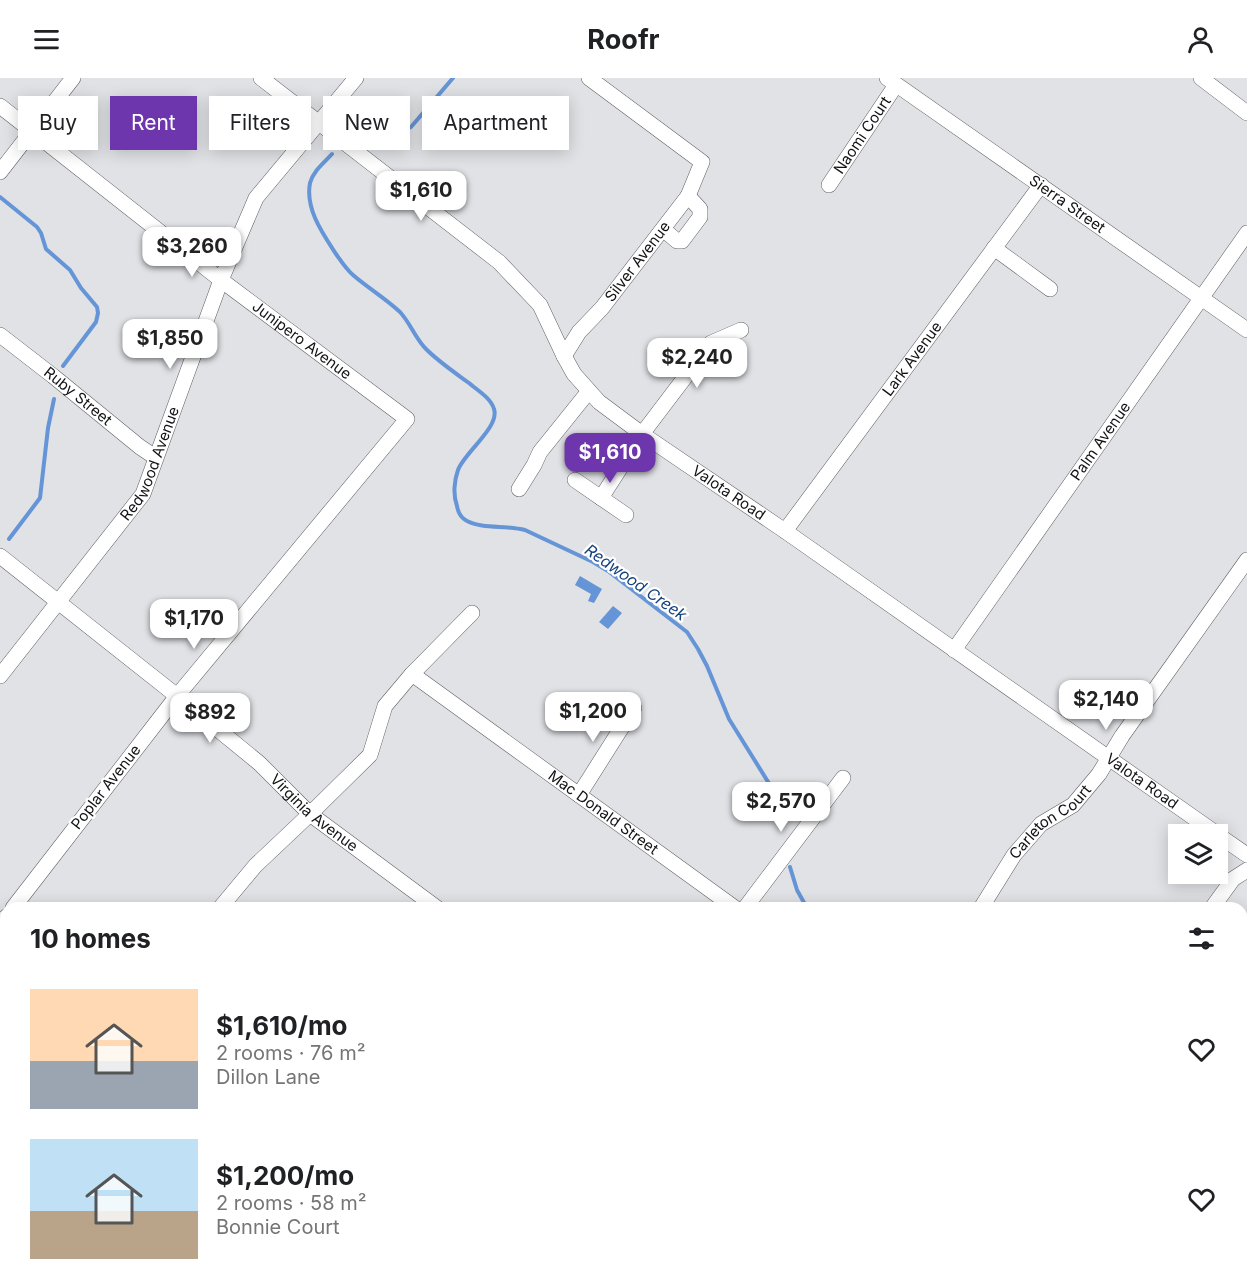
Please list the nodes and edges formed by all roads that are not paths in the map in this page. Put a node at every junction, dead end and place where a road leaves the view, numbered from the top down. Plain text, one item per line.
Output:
1 (74, 78) edge
2 (261, 78) edge
3 (356, 78) edge
4 (589, 78) edge
5 (1202, 78) edge
6 (892, 82) edge
7 (60, 96) edge
8 (0, 106) edge
9 (1247, 114) edge
10 (18, 120) edge
11 (319, 122) junction
12 (18, 149) edge
13 (56, 150) edge
14 (0, 172) edge
15 (829, 185) dead end
16 (1041, 185) junction
17 (688, 196) junction
18 (663, 229) junction
19 (1247, 233) edge
20 (994, 248) junction
21 (221, 280) junction
22 (1050, 290) dead end
23 (1201, 298) junction
24 (741, 330) dead end
25 (1247, 330) edge
26 (0, 335) edge
27 (564, 356) junction
28 (589, 391) junction
29 (407, 419) joint
30 (642, 434) junction
31 (155, 457) junction
32 (575, 480) dead end
33 (519, 489) dead end
34 (601, 498) junction
35 (626, 515) dead end
36 (785, 531) junction
37 (0, 556) edge
38 (1247, 560) edge
39 (58, 602) junction
40 (472, 613) dead end
41 (954, 650) junction
42 (412, 674) junction
43 (0, 676) edge
44 (177, 696) junction
45 (634, 708) dead end
46 (1109, 759) junction
47 (843, 778) dead end
48 (579, 795) junction
49 (310, 814) junction
50 (1203, 824) edge
51 (1228, 841) edge
52 (1247, 855) edge
53 (1247, 870) edge
54 (19, 902) edge
55 (225, 902) edge
56 (429, 902) edge
57 (727, 902) edge
58 (750, 902) edge
59 (985, 902) edge
60 (1216, 902) edge

1 - 7 street
2 - 11 street, Valota Road
3 - 11 street, Redwood Avenue
4 - 17 street, Silver Avenue
5 - 9 street
6 - 15 street, Naomi Court
6 - 16 street, Sierra Street
8 - 10 street, Junipero Avenue
11 - 21 street, Redwood Avenue
11 - 27 street, Valota Road
12 - 14 street
13 - 21 street, Junipero Avenue
16 - 20 street, Lark Avenue
16 - 23 street, Sierra Street
17 - 18 street, Silver Avenue
17 - 18 street
18 - 27 street, Silver Avenue
19 - 23 street, Palm Avenue
20 - 22 street
20 - 36 street, Lark Avenue
21 - 29 street, Junipero Avenue
21 - 31 street, Redwood Avenue
23 - 25 street, Sierra Street
23 - 41 street, Palm Avenue
24 - 30 street
26 - 31 street, Ruby Street
27 - 28 street, Valota Road
28 - 30 street, Valota Road
28 - 33 street
29 - 44 street, Poplar Avenue
30 - 34 street
30 - 36 street, Valota Road
31 - 39 street, Redwood Avenue
32 - 34 street
34 - 35 street
36 - 41 street, Valota Road
37 - 39 street, Virginia Avenue
38 - 46 street, Carleton Court
39 - 43 street, Redwood Avenue
39 - 44 street, Virginia Avenue
40 - 42 street
41 - 46 street, Valota Road
42 - 48 street, Mac Donald Street
42 - 49 street
44 - 49 street, Virginia Avenue
44 - 54 street, Poplar Avenue
45 - 48 street
46 - 50 street, Valota Road
46 - 59 street, Carleton Court
47 - 58 street
48 - 57 street, Mac Donald Street
49 - 55 street
49 - 56 street, Virginia Avenue
51 - 52 street, Valota Road
53 - 60 street

